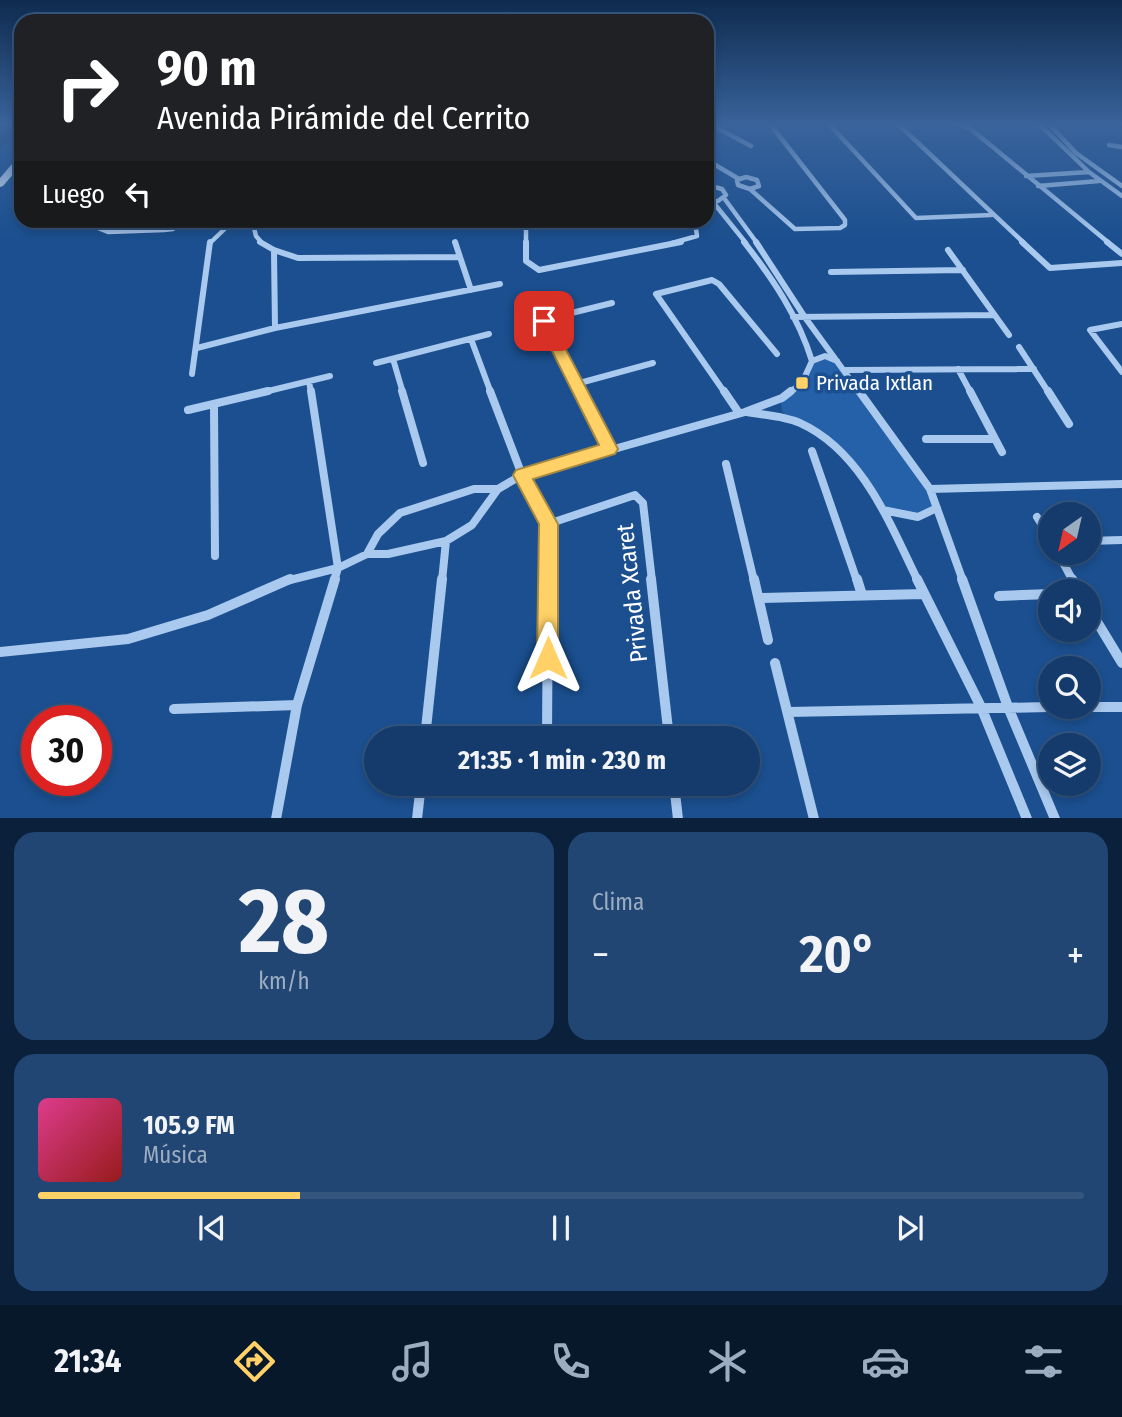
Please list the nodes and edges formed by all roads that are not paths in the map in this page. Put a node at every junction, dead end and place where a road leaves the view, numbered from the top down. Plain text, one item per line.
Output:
1 (800, 162) edge
2 (864, 162) edge
3 (937, 162) edge
4 (1010, 162) edge
5 (1079, 162) edge
6 (1088, 162) edge
7 (714, 165) edge
8 (14, 167) edge
9 (1100, 171) junction
10 (1089, 172) junction
11 (1026, 176) junction
12 (1113, 180) junction
13 (738, 181) junction
14 (1100, 181) junction
15 (0, 184) edge
16 (1037, 186) junction
17 (1122, 186) edge
18 (714, 188) edge
19 (748, 189) junction
20 (724, 194) junction
21 (1122, 196) edge
22 (714, 199) edge
23 (714, 206) edge
24 (991, 215) junction
25 (96, 228) edge
26 (174, 228) edge
27 (226, 228) edge
28 (251, 228) edge
29 (530, 228) edge
30 (695, 228) edge
31 (524, 229) joint
32 (455, 243) dead end
33 (948, 250) dead end
34 (274, 252) junction
35 (1122, 254) edge
36 (460, 257) junction
37 (1122, 263) edge
38 (963, 270) junction
39 (831, 272) dead end
40 (500, 284) dead end
41 (471, 290) junction
42 (612, 303) dead end
43 (994, 315) junction
44 (804, 316) junction
45 (793, 317) junction
46 (544, 321) junction
47 (1122, 324) edge
48 (523, 325) dead end
49 (275, 328) junction
50 (489, 334) dead end
51 (1009, 335) dead end
52 (471, 339) junction
53 (1019, 347) dead end
54 (197, 348) junction
55 (777, 354) dead end
56 (393, 359) junction
57 (812, 361) junction
58 (838, 361) junction
59 (376, 363) dead end
60 (653, 363) dead end
61 (958, 369) junction
62 (1034, 369) junction
63 (846, 370) junction
64 (1122, 372) edge
65 (192, 374) dead end
66 (330, 376) dead end
67 (309, 381) junction
68 (576, 384) junction
69 (782, 398) junction
70 (214, 406) junction
71 (188, 410) dead end
72 (742, 412) junction
73 (787, 419) junction
74 (1069, 424) dead end
75 (926, 439) dead end
76 (994, 439) junction
77 (609, 449) junction
78 (812, 451) dead end
79 (1002, 452) dead end
80 (422, 463) dead end
81 (726, 464) dead end
82 (522, 475) junction
83 (1122, 484) edge
84 (498, 489) junction
85 (930, 489) junction
86 (937, 508) junction
87 (882, 509) junction
88 (548, 524) junction
89 (1122, 540) edge
90 (446, 541) junction
91 (1101, 541) edge
92 (367, 554) junction
93 (215, 556) dead end
94 (338, 568) junction
95 (923, 594) junction
96 (1038, 594) edge
97 (862, 595) junction
98 (999, 596) dead end
99 (759, 598) junction
100 (1101, 628) edge
101 (768, 640) dead end
102 (0, 652) edge
103 (775, 663) dead end
104 (1122, 663) edge
105 (298, 705) junction
106 (981, 707) junction
107 (1008, 707) junction
108 (1038, 707) edge
109 (1101, 707) edge
110 (1122, 707) edge
111 (174, 709) dead end
112 (788, 712) junction
113 (426, 726) edge
114 (547, 726) edge
115 (668, 726) edge
116 (420, 796) edge
117 (675, 796) edge
118 (276, 818) edge
119 (417, 818) edge
120 (678, 818) edge
121 (814, 818) edge
122 (1027, 818) edge
123 (1055, 818) edge

1 - 19 street
2 - 24 street
3 - 24 street
4 - 11 street
5 - 10 street
6 - 9 street
7 - 13 street
8 - 15 street
9 - 10 street
9 - 12 street
10 - 11 street
10 - 14 street
11 - 16 street
12 - 14 street
12 - 17 street
13 - 19 street
13 - 19 street
13 - 20 street
14 - 16 street
14 - 21 street
16 - 35 street
18 - 20 street
19 - 20 street
20 - 22 street
20 - 44 street
23 - 45 street
24 - 37 street
25 - 26 street
27 - 54 street
28 - 34 street
29 - 31 street
30 - 31 street
32 - 36 street
33 - 38 street
34 - 36 street
34 - 49 street
36 - 41 street
38 - 39 street
38 - 43 street
40 - 41 street
41 - 49 street
42 - 46 street
43 - 44 street
43 - 51 street
44 - 45 street
44 - 58 street
45 - 57 street
46 - 48 street
46 - 68 street
47 - 64 street
49 - 54 street
50 - 52 street
52 - 56 street
52 - 82 street
53 - 62 street
54 - 65 street
55 - 72 street
56 - 59 street
56 - 80 street
57 - 58 street
57 - 69 street
58 - 63 street
60 - 68 street
61 - 62 street
61 - 63 street
61 - 76 street
62 - 74 street
63 - 85 street
66 - 67 street
67 - 70 street
67 - 94 street
68 - 77 street
69 - 72 street
69 - 73 street
70 - 71 street
70 - 93 street
72 - 73 street
72 - 77 street
73 - 87 street
75 - 76 street
76 - 79 street
77 - 82 street
78 - 97 street
81 - 99 street
82 - 84 street
82 - 88 street
83 - 85 street
84 - 90 street
84 - 92 street
85 - 86 street
86 - 87 street
86 - 107 street
87 - 95 street
88 - 114 street
88 - 115 street, Privada Xcaret
89 - 91 street
90 - 92 street
90 - 113 street
92 - 94 street
94 - 102 street
94 - 105 street
95 - 97 street
95 - 106 street
96 - 98 street
97 - 99 street
99 - 101 street
100 - 104 street
103 - 112 street
105 - 111 street
105 - 118 street
106 - 107 street
106 - 112 street
106 - 122 street
107 - 108 street
107 - 123 street
109 - 110 street
112 - 121 street
116 - 119 street
117 - 120 street

